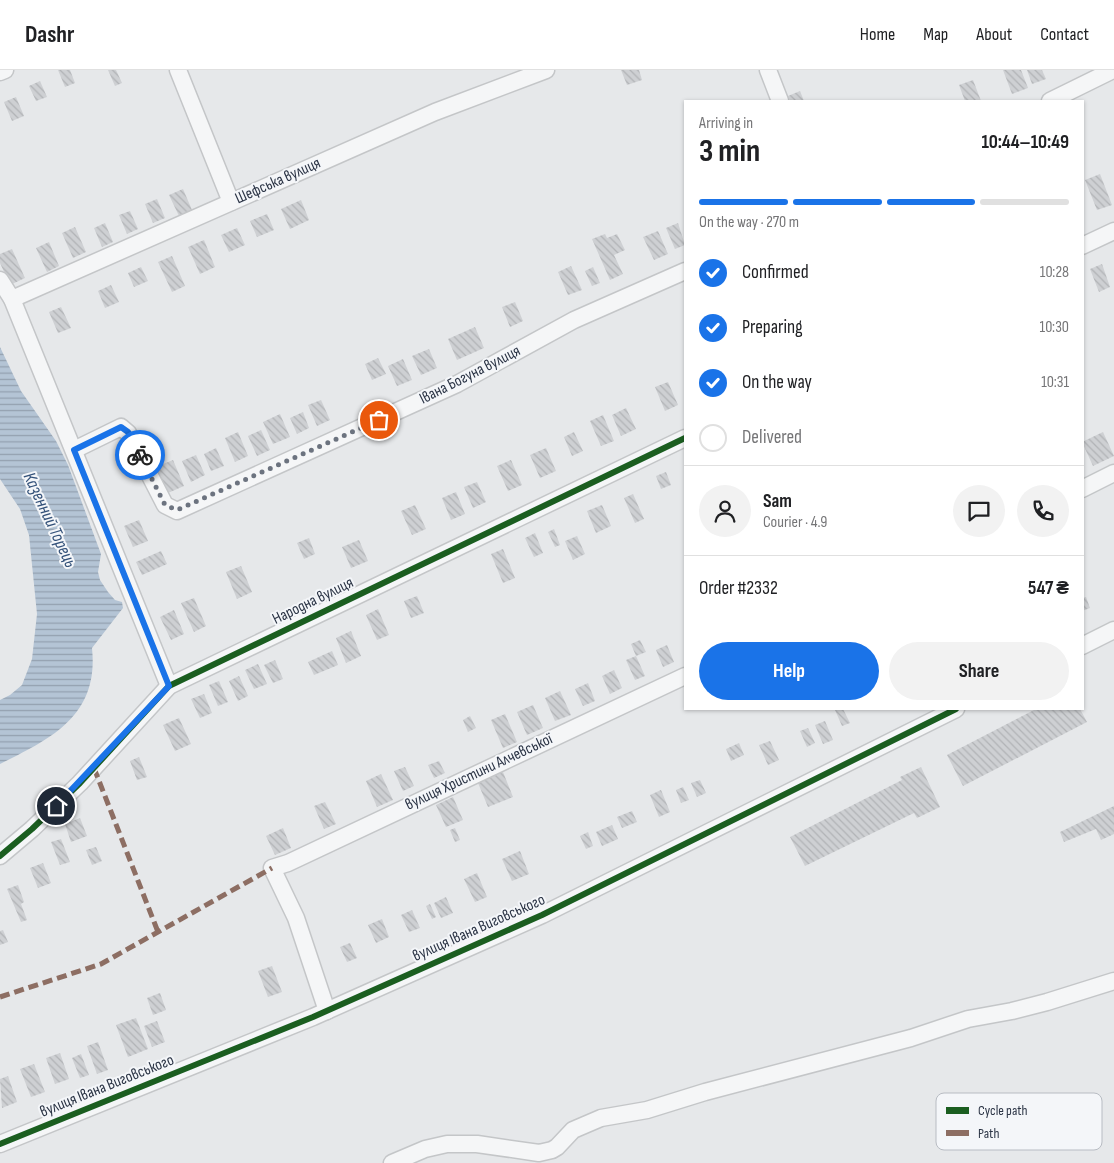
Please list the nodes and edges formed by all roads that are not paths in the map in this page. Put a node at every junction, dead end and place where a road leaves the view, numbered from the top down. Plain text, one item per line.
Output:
1 (5, 70) edge
2 (178, 70) edge
3 (546, 70) edge
4 (768, 70) edge
5 (1113, 70) edge
6 (0, 72) edge
7 (780, 100) edge
8 (1052, 100) edge
9 (231, 202) junction
10 (1114, 231) edge
11 (1084, 245) edge
12 (684, 271) edge
13 (0, 280) edge
14 (12, 299) junction
15 (684, 438) edge
16 (74, 450) junction
17 (1114, 472) edge
18 (1084, 488) edge
19 (1114, 630) edge
20 (1084, 645) edge
21 (684, 676) edge
22 (169, 686) junction
23 (954, 710) edge
24 (0, 856) edge
25 (1114, 981) edge
26 (327, 1011) junction
27 (0, 1144) edge
28 (392, 1163) edge

1 - 6 street
2 - 9 street
3 - 9 street, Шефська вулиця
4 - 7 street
5 - 8 street
9 - 14 street, Шефська вулиця
10 - 11 street
12 - 16 street, Івана Богуна вулиця
13 - 14 street
14 - 16 street
15 - 22 street, Народна вулиця
16 - 22 street
17 - 18 street
19 - 20 street
21 - 26 street, вулиця Христини Алчевської
22 - 24 street, Народна вулиця
23 - 26 street, вулиця Івана Виговського
25 - 28 street
26 - 27 street, вулиця Івана Виговського

